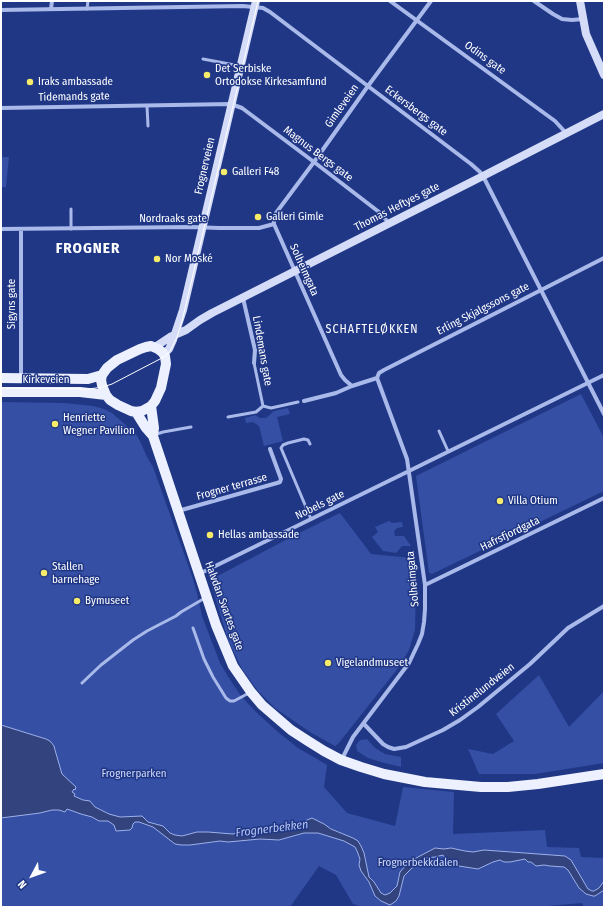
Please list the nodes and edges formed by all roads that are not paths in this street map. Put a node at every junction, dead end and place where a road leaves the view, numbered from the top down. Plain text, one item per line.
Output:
1 (52, 1) edge
2 (88, 1) edge
3 (390, 1) edge
4 (431, 1) edge
5 (534, 1) edge
6 (580, 1) edge
7 (255, 4) edge
8 (88, 8) junction
9 (51, 9) junction
10 (1, 10) edge
11 (418, 20) junction
12 (583, 20) junction
13 (203, 59) dead end
14 (240, 66) junction
15 (604, 75) edge
16 (368, 86) junction
17 (231, 104) junction
18 (147, 106) junction
19 (1, 108) edge
20 (604, 114) edge
21 (148, 126) dead end
22 (566, 133) junction
23 (314, 162) junction
24 (483, 176) junction
25 (71, 209) dead end
26 (390, 223) junction
27 (274, 224) junction
28 (202, 227) junction
29 (1, 229) edge
30 (21, 229) junction
31 (71, 229) junction
32 (604, 258) edge
33 (295, 272) junction
34 (541, 290) junction
35 (243, 298) junction
36 (200, 320) junction
37 (179, 324) junction
38 (175, 335) junction
39 (155, 347) junction
40 (164, 354) junction
41 (254, 363) joint
42 (102, 375) junction
43 (604, 375) edge
44 (1, 378) edge
45 (21, 378) junction
46 (376, 378) junction
47 (588, 383) junction
48 (352, 386) junction
49 (1, 392) edge
50 (106, 395) junction
51 (304, 401) dead end
52 (298, 402) dead end
53 (150, 406) junction
54 (264, 406) junction
55 (136, 412) junction
56 (604, 414) edge
57 (228, 417) dead end
58 (191, 427) dead end
59 (439, 431) dead end
60 (153, 436) junction
61 (310, 444) dead end
62 (270, 449) dead end
63 (448, 451) junction
64 (409, 471) junction
65 (604, 498) edge
66 (178, 512) junction
67 (311, 518) junction
68 (199, 574) junction
69 (425, 585) junction
70 (207, 597) junction
71 (604, 606) edge
72 (193, 628) dead end
73 (82, 683) dead end
74 (251, 692) junction
75 (364, 724) junction
76 (342, 760) junction
77 (604, 774) edge

1 - 9 street
2 - 8 lane
3 - 11 street, Odins gate
4 - 11 street, Gimleveien
5 - 12 street
6 - 12 street
7 - 8 street, Eckersbergs gate
7 - 14 street, Frognerveien
7 - 16 street, Eckersbergs gate
8 - 9 street, Eckersbergs gate
9 - 10 street, Eckersbergs gate
11 - 16 street, Gimleveien
11 - 22 street, Odins gate
12 - 15 street
13 - 14 lane
14 - 17 street, Frognerveien
16 - 23 street, Gimleveien
16 - 24 street, Eckersbergs gate
17 - 18 street, Tidemands gate
17 - 23 street, Magnus Bergs gate
17 - 28 street, Frognerveien
18 - 19 street, Tidemands gate
18 - 21 lane
20 - 22 street, Thomas Heftyes gate
22 - 24 street, Thomas Heftyes gate
23 - 26 street, Magnus Bergs gate
23 - 27 street, Gimleveien
24 - 26 street, Thomas Heftyes gate
24 - 34 street, Eckersbergs gate
25 - 31 lane
26 - 33 street, Thomas Heftyes gate
27 - 28 street, Nordraaks gate
27 - 33 street, Solheimgata
28 - 31 street, Nordraaks gate
28 - 37 street, Frognerveien
29 - 30 street, Nordraaks gate
30 - 31 street, Nordraaks gate
30 - 45 street, Sigyns gate
32 - 34 street, Erling Skjalgssons gate
33 - 35 street, Thomas Heftyes gate
33 - 48 street, Solheimgata
34 - 46 street, Erling Skjalgssons gate
34 - 47 street, Eckersbergs gate
35 - 36 street, Thomas Heftyes gate
35 - 41 street, Lindemans gate
36 - 37 street, Thomas Heftyes gate
36 - 38 street, Thomas Heftyes gate
37 - 38 street, Frognerveien
38 - 39 street
38 - 40 street, Frognerveien
39 - 40 main road
39 - 42 main road
40 - 53 main road
41 - 54 lane, Lindemans gate
42 - 45 main road
42 - 50 main road
43 - 47 street, Nobels gate
44 - 45 main road
46 - 48 street, Erling Skjalgssons gate
46 - 64 street, Solheimgata
47 - 56 street, Eckersbergs gate
47 - 63 street, Nobels gate
48 - 51 street, Erling Skjalgssons gate
49 - 50 main road, Kirkeveien
50 - 55 main road
52 - 54 lane
53 - 55 main road
53 - 60 main road, Halvdan Svartes gate
54 - 57 lane
55 - 60 main road, Halvdan Svartes gate
58 - 60 lane
59 - 63 lane
60 - 66 main road, Halvdan Svartes gate
61 - 67 lane
62 - 66 street, Frogner terrasse
63 - 64 street, Nobels gate
64 - 67 street, Nobels gate
64 - 69 street, Solheimgata
65 - 69 street, Hafrsfjordgata
66 - 68 main road, Halvdan Svartes gate
67 - 68 street, Nobels gate
68 - 70 main road, Halvdan Svartes gate
69 - 75 street, Solheimgata
70 - 73 lane
70 - 74 main road, Halvdan Svartes gate
71 - 75 street, Kristinelundveien
72 - 74 lane
74 - 76 main road, Halvdan Svartes gate
75 - 76 street, Solheimgata
76 - 77 main road, Halvdan Svartes gate

